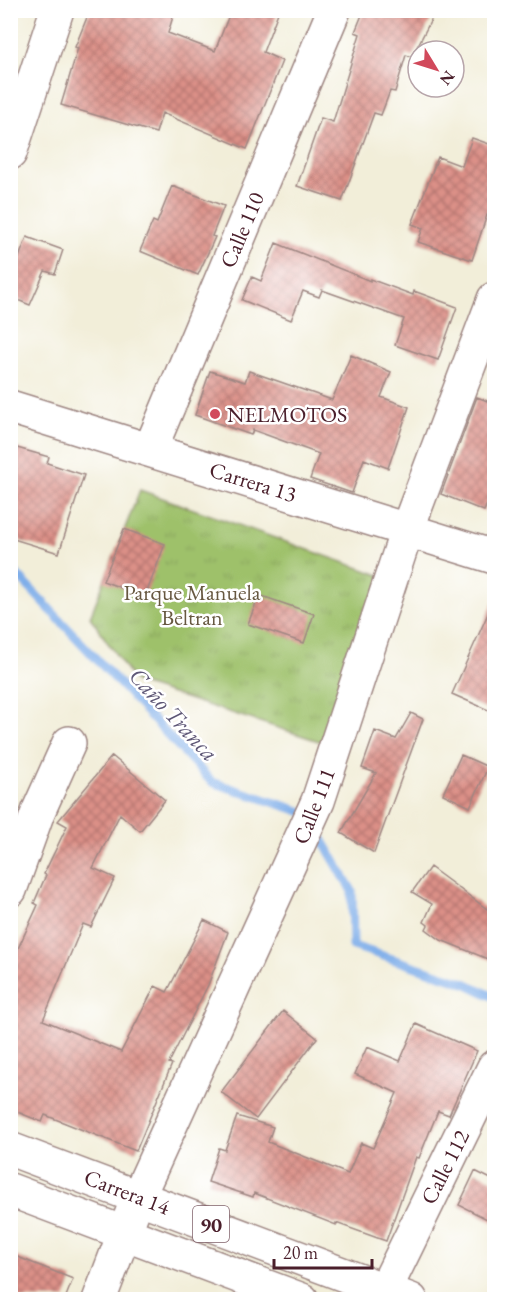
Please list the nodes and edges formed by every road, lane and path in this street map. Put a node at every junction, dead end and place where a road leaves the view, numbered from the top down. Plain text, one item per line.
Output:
1 (57, 10) edge
2 (334, 10) edge
3 (10, 153) edge
4 (495, 298) edge
5 (10, 407) edge
6 (150, 450) junction
7 (407, 530) junction
8 (495, 557) edge
9 (69, 743) dead end
10 (10, 890) edge
11 (495, 1067) edge
12 (10, 1149) edge
13 (10, 1190) edge
14 (138, 1197) junction
15 (124, 1233) junction
16 (392, 1296) edge
17 (99, 1299) edge
18 (302, 1299) edge

1 - 3 street
2 - 6 street, Calle 110
4 - 7 street, Calle 111
5 - 6 street, Carrera 13
6 - 7 street, Carrera 13
7 - 8 street, Carrera 13
7 - 14 street, Calle 111
9 - 10 street
11 - 16 street, Calle 112
12 - 14 street, Carrera 14 / 90
13 - 15 street, Carrera 14 / 90
14 - 15 street, Calle 111
14 - 16 street, Carrera 14 / 90
15 - 17 street, Calle 111
15 - 18 street, Carrera 14 / 90

